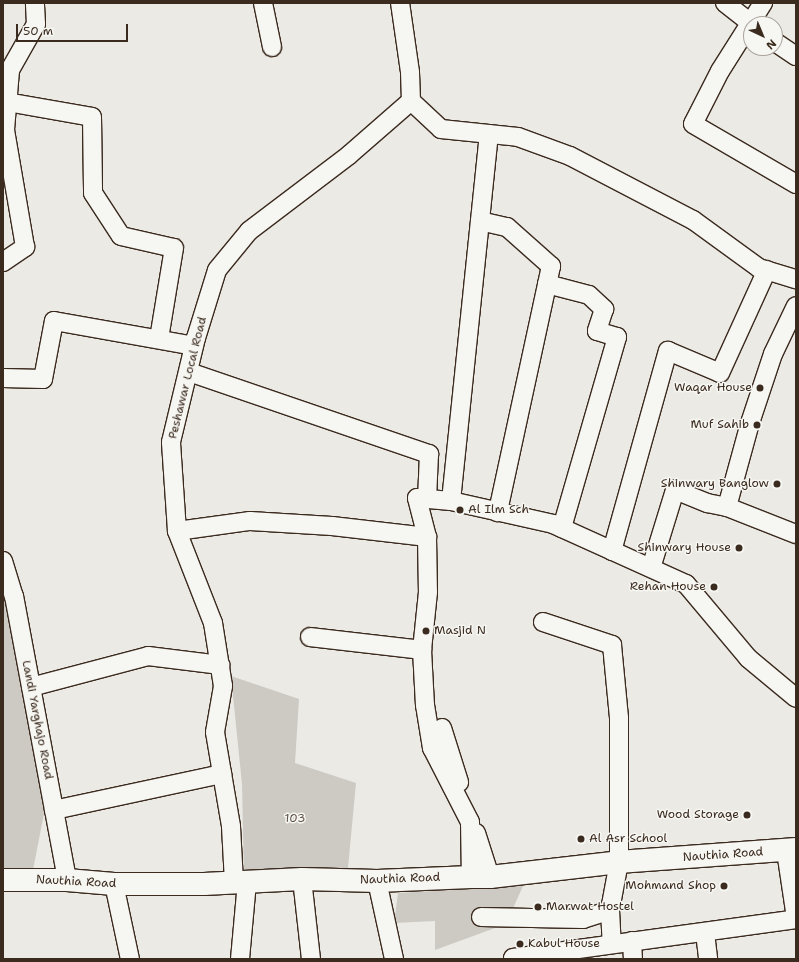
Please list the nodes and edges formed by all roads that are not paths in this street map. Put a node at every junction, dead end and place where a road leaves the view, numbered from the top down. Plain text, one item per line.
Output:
1 (35, 3) edge
2 (263, 3) edge
3 (400, 3) edge
4 (725, 3) edge
5 (763, 3) edge
6 (755, 16) edge
7 (743, 17) edge
8 (743, 35) edge
9 (272, 47) dead end
10 (783, 47) edge
11 (796, 56) edge
12 (411, 101) junction
13 (7, 102) junction
14 (489, 134) junction
15 (796, 184) edge
16 (480, 221) junction
17 (3, 262) edge
18 (767, 270) junction
19 (796, 279) edge
20 (547, 284) junction
21 (796, 306) edge
22 (159, 339) junction
23 (194, 346) junction
24 (189, 372) junction
25 (3, 378) edge
26 (427, 499) junction
27 (451, 501) junction
28 (727, 507) junction
29 (498, 512) junction
30 (562, 528) junction
31 (177, 531) junction
32 (796, 534) edge
33 (427, 537) junction
34 (612, 551) junction
35 (3, 562) edge
36 (651, 568) junction
37 (543, 622) dead end
38 (310, 637) dead end
39 (422, 650) junction
40 (220, 666) junction
41 (31, 687) junction
42 (796, 698) edge
43 (442, 728) dead end
44 (222, 774) junction
45 (54, 810) junction
46 (791, 850) edge
47 (619, 862) junction
48 (480, 877) junction
49 (302, 879) junction
50 (3, 880) edge
51 (68, 880) junction
52 (377, 881) junction
53 (240, 882) junction
54 (114, 884) junction
55 (610, 910) junction
56 (482, 918) dead end
57 (796, 918) edge
58 (705, 933) junction
59 (632, 941) junction
60 (612, 944) junction
61 (514, 958) edge
62 (130, 959) edge
63 (240, 959) edge
64 (311, 959) edge
65 (394, 959) edge
66 (634, 959) edge
67 (708, 959) edge

1 - 13 street
2 - 9 street
3 - 12 street
4 - 7 street
5 - 6 street
8 - 15 street
10 - 11 street
12 - 14 street
12 - 23 street, Peshawar Local Road
13 - 17 street
13 - 22 street
14 - 16 street
14 - 18 street
16 - 20 street
16 - 27 street
18 - 19 street
18 - 34 street
20 - 29 street
20 - 30 street
21 - 28 street
22 - 23 street
22 - 25 street
23 - 24 street, Peshawar Local Road
24 - 26 street
24 - 31 street, Peshawar Local Road
26 - 27 street
26 - 33 street
27 - 29 street
28 - 32 street
28 - 36 street
29 - 30 street
30 - 34 street
31 - 33 street
31 - 40 street, Peshawar Local Road
33 - 39 street
34 - 36 street
35 - 41 street, Landi Yarghajo Road
36 - 42 street
37 - 47 street
38 - 39 street
39 - 48 street
40 - 41 street
40 - 44 street, Peshawar Local Road
41 - 45 street, Landi Yarghajo Road
43 - 48 street
44 - 45 street
44 - 53 street, Peshawar Local Road
45 - 51 street, Landi Yarghajo Road
46 - 47 main road, Nauthia Road
46 - 57 street
47 - 48 main road, Nauthia Road
47 - 55 street
48 - 52 main road, Nauthia Road
49 - 52 main road, Nauthia Road
49 - 53 main road, Nauthia Road
49 - 64 street
50 - 51 main road, Nauthia Road
51 - 54 main road, Nauthia Road
52 - 65 street
53 - 54 main road, Nauthia Road
53 - 63 street, Peshawar Local Road
54 - 62 street
55 - 56 street
55 - 60 street
57 - 58 street
58 - 59 street
58 - 67 street
59 - 60 street
59 - 66 street
60 - 61 street

